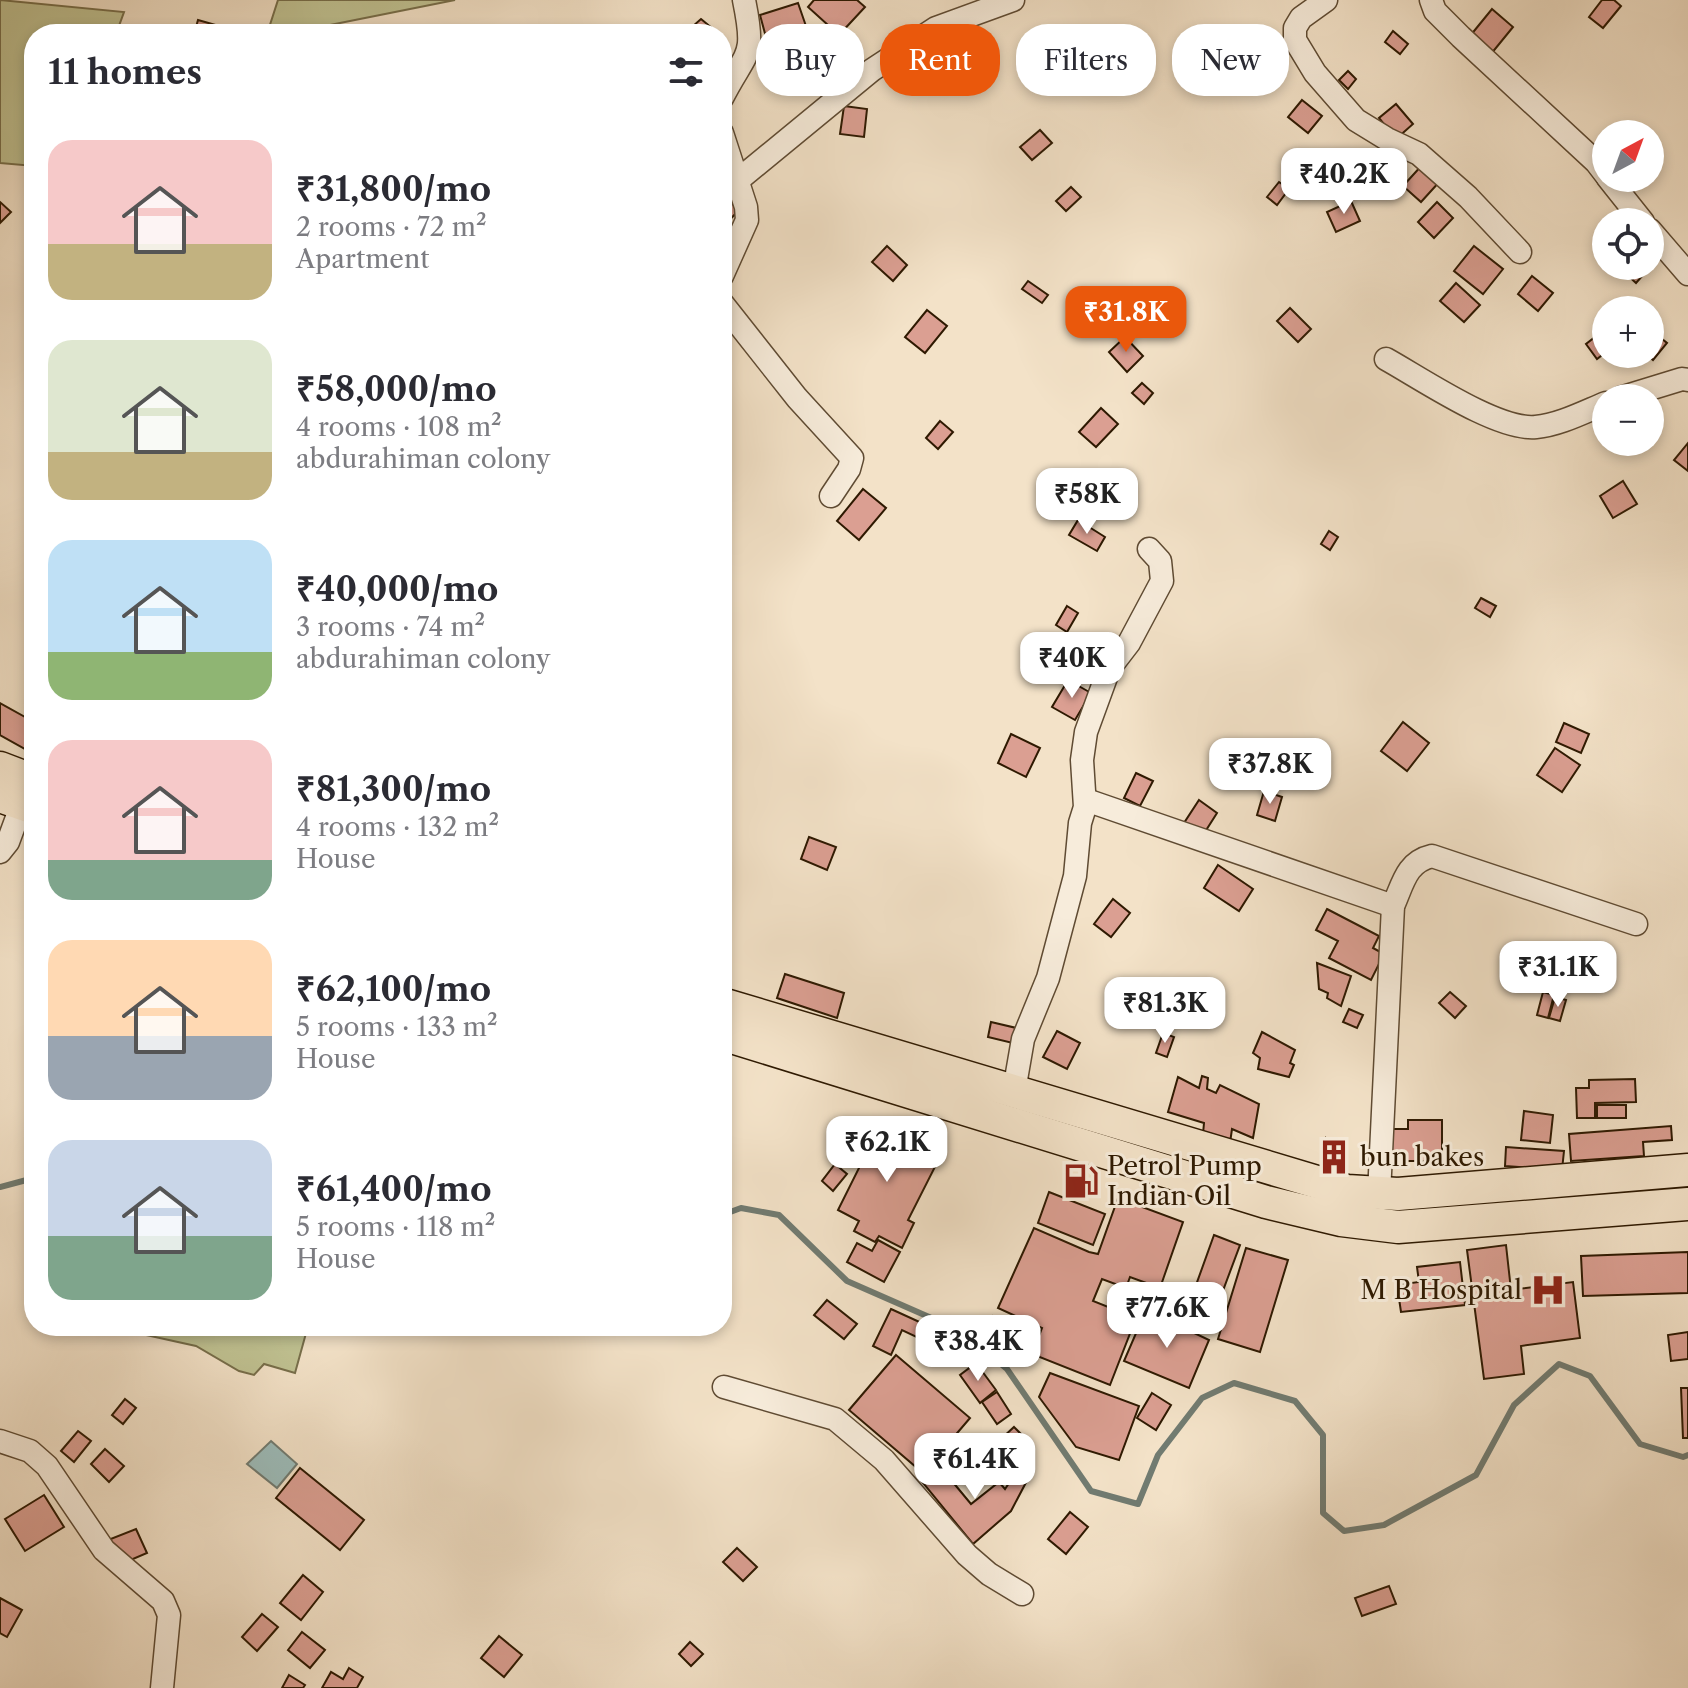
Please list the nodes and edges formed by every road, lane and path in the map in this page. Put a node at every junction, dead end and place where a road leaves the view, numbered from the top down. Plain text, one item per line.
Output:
1 (744, 0) edge
2 (1013, 0) edge
3 (1326, 0) edge
4 (1431, 0) edge
5 (732, 82) edge
6 (1592, 158) edge
7 (732, 165) edge
8 (737, 181) junction
9 (1620, 192) edge
10 (1632, 208) edge
11 (1664, 246) edge
12 (1520, 252) dead end
13 (732, 254) edge
14 (1688, 274) edge
15 (732, 316) edge
16 (1386, 359) dead end
17 (1688, 380) edge
18 (1664, 385) edge
19 (1592, 408) edge
20 (831, 496) dead end
21 (1149, 549) dead end
22 (0, 768) edge
23 (22, 797) edge
24 (1086, 800) junction
25 (0, 852) edge
26 (1393, 906) junction
27 (1636, 924) dead end
28 (732, 1007) edge
29 (732, 1037) edge
30 (1014, 1091) junction
31 (1688, 1170) edge
32 (1544, 1180) junction
33 (1379, 1194) junction
34 (1688, 1204) edge
35 (1547, 1215) junction
36 (724, 1387) dead end
37 (0, 1441) edge
38 (1022, 1594) dead end
39 (162, 1688) edge

1 - 5 street
2 - 8 street
3 - 12 street
4 - 6 street
7 - 8 street
8 - 13 street
9 - 10 street
11 - 14 street
15 - 20 street
16 - 19 street
17 - 18 street
21 - 24 street
22 - 23 highway
23 - 25 street
24 - 26 street
24 - 30 street
26 - 27 street
26 - 33 street
28 - 30 highway
29 - 35 highway
30 - 33 highway
31 - 32 highway
32 - 33 highway
32 - 35 highway
34 - 35 highway
36 - 38 street
37 - 39 street

